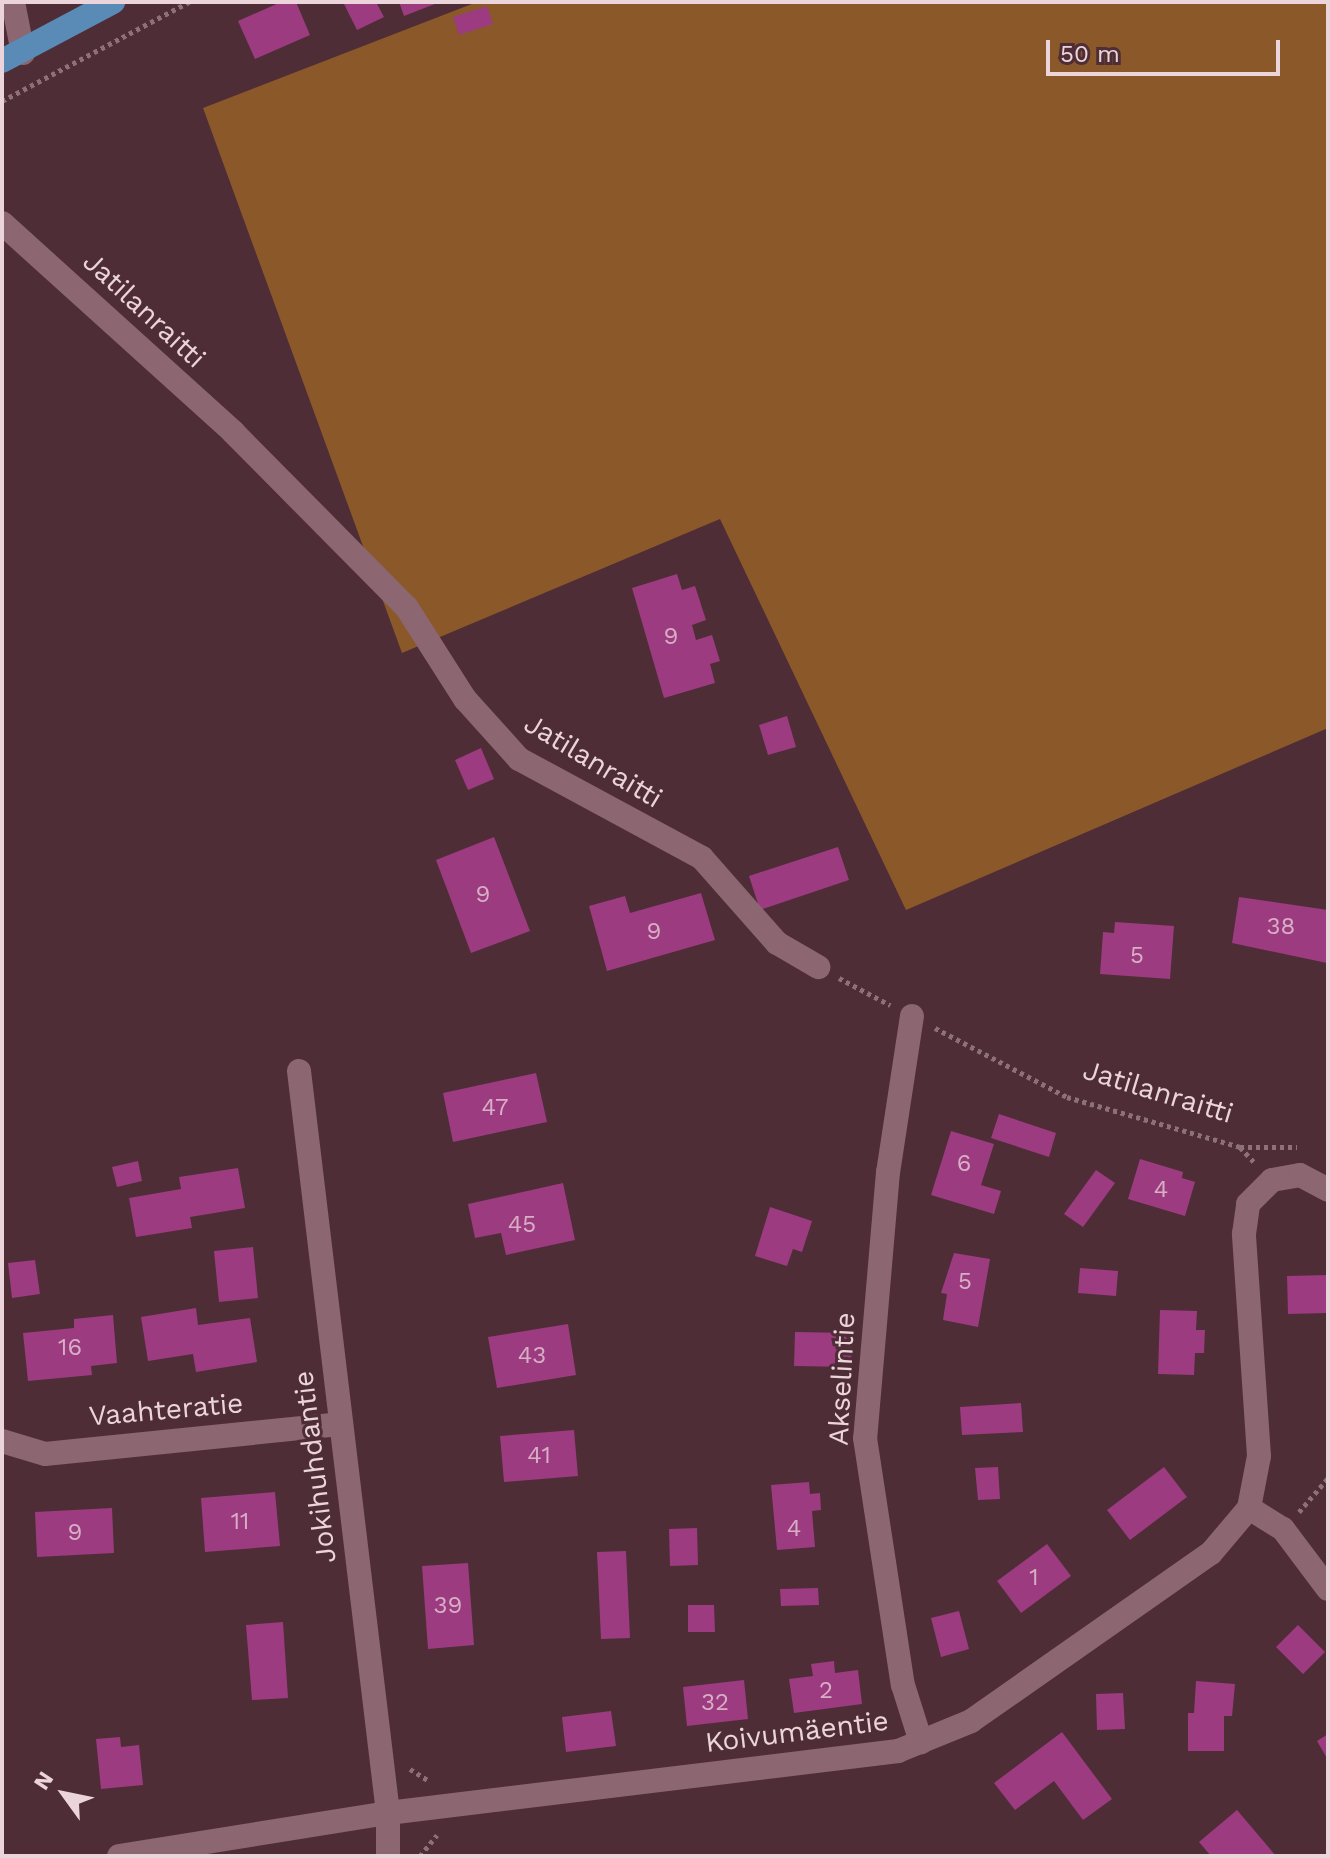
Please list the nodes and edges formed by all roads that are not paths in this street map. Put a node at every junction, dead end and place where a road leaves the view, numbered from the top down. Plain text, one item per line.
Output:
1 (13, 2) edge
2 (113, 2) edge
3 (13, 57) edge
4 (2, 223) edge
5 (818, 967) road end
6 (912, 1016) road end
7 (299, 1071) dead end
8 (1328, 1190) edge
9 (339, 1424) junction
10 (2, 1441) edge
11 (1249, 1508) junction
12 (1328, 1589) edge
13 (921, 1742) junction
14 (388, 1813) junction
15 (162, 1854) edge
16 (119, 1856) edge
17 (388, 1856) edge

1 - 3 street
2 - 3 main road
4 - 5 street, Jatilanraitti
6 - 13 street, Akselintie
7 - 9 street, Jokihuhdantie
8 - 11 street, Koivumäentie
9 - 10 street, Vaahteratie
9 - 14 street, Jokihuhdantie
11 - 12 street
11 - 13 street, Koivumäentie
13 - 14 street, Koivumäentie
14 - 15 street, Koivumäentie
14 - 17 street, Jokihuhdantie
15 - 16 street, Koivumäentie

